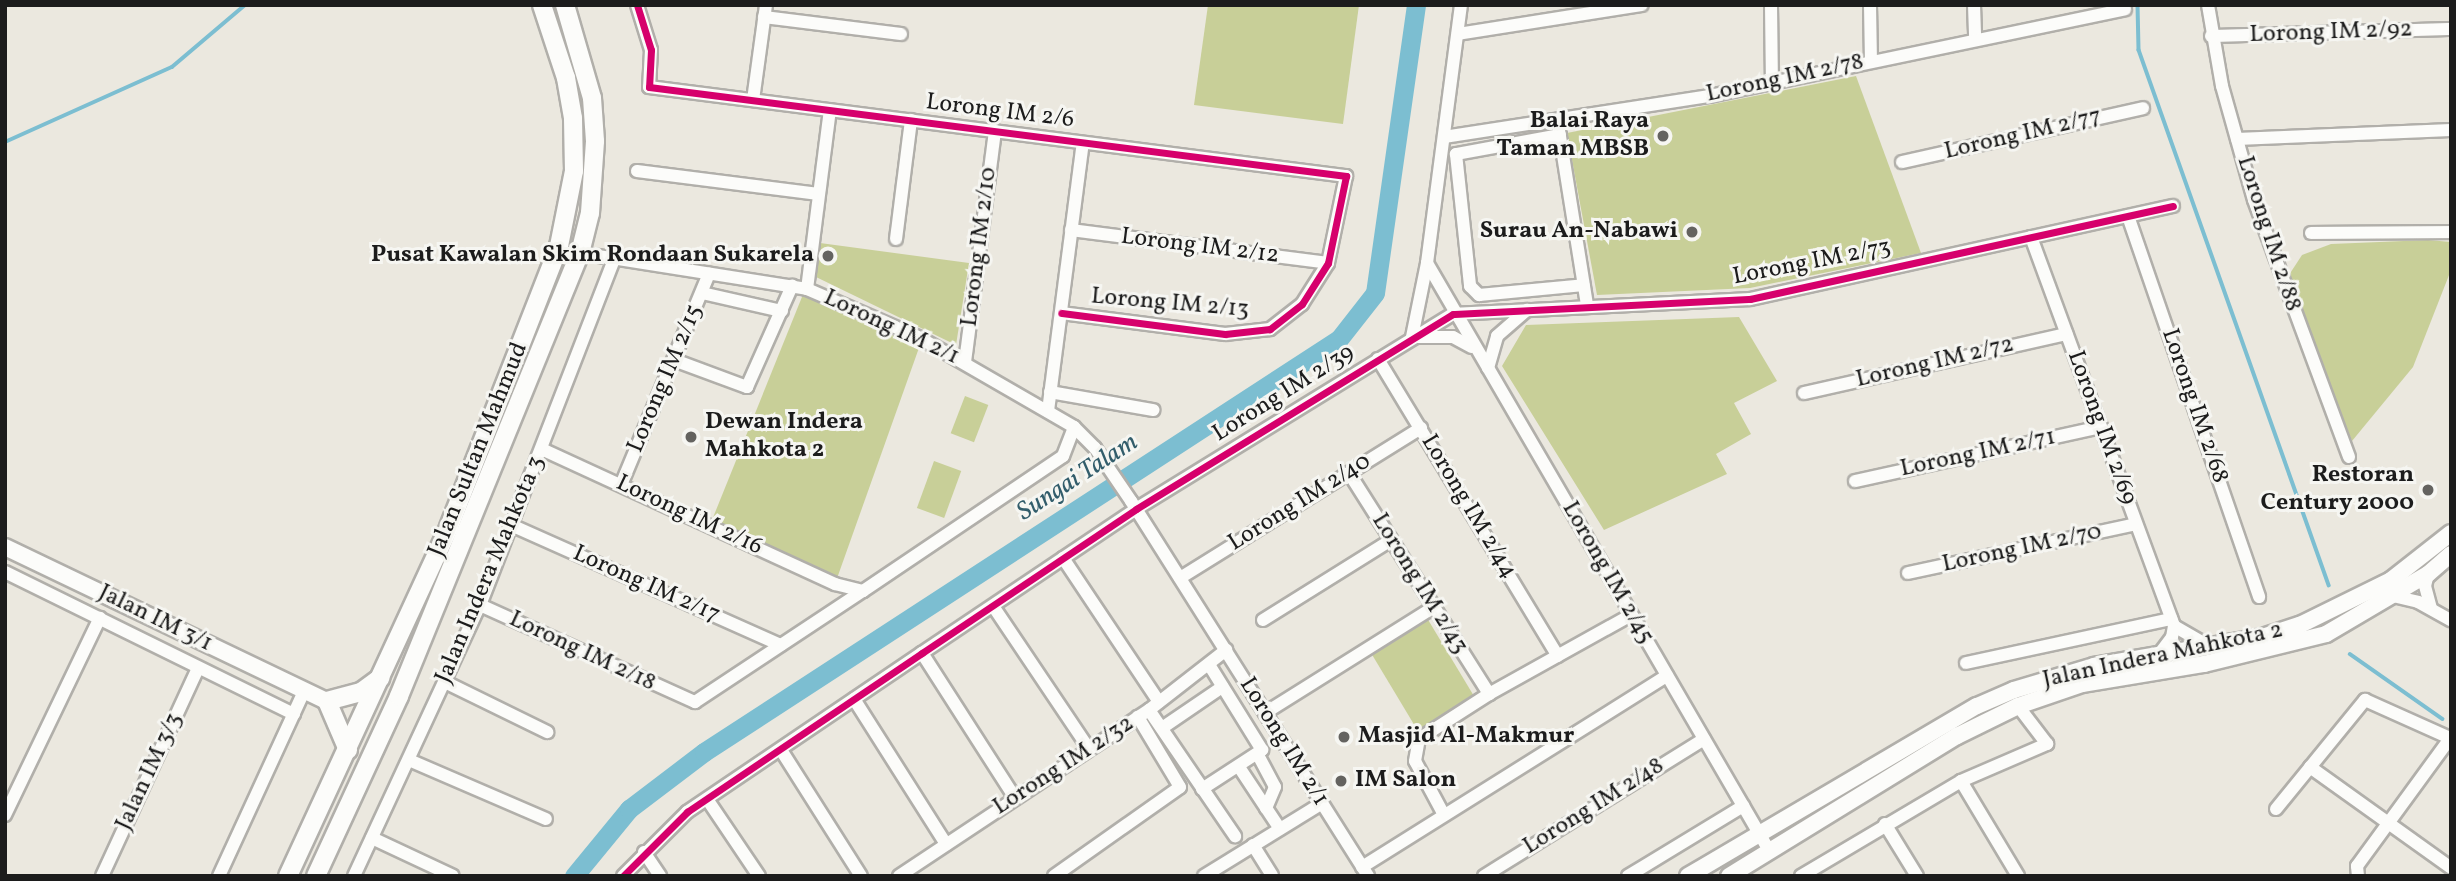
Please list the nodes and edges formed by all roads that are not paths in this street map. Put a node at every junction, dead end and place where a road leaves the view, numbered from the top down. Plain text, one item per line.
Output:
1 (542, 5) edge
2 (565, 5) edge
3 (637, 5) edge
4 (1461, 5) edge
5 (1642, 5) edge
6 (1771, 5) edge
7 (1870, 5) edge
8 (1974, 5) edge
9 (2073, 5) edge
10 (2208, 5) edge
11 (2124, 9) dead end
12 (765, 11) edge
13 (2073, 19) junction
14 (2451, 29) edge
15 (901, 34) dead end
16 (1458, 34) junction
17 (2211, 36) junction
18 (1975, 40) junction
19 (1871, 61) junction
20 (1772, 82) junction
21 (753, 100) junction
22 (2143, 108) dead end
23 (830, 110) junction
24 (1557, 119) junction
25 (911, 120) junction
26 (2451, 130) edge
27 (995, 131) junction
28 (1560, 135) junction
29 (1444, 137) junction
30 (2237, 139) junction
31 (1083, 143) junction
32 (1902, 162) dead end
33 (637, 170) dead end
34 (819, 194) junction
35 (2173, 206) dead end
36 (2128, 216) junction
37 (1071, 230) junction
38 (2451, 232) edge
39 (2311, 233) dead end
40 (2031, 237) junction
41 (895, 239) dead end
42 (580, 253) junction
43 (614, 259) junction
44 (1328, 263) junction
45 (1427, 263) junction
46 (709, 274) junction
47 (1584, 285) junction
48 (792, 286) junction
49 (807, 289) junction
50 (702, 293) junction
51 (1587, 305) junction
52 (1531, 309) junction
53 (782, 311) junction
54 (1061, 313) junction
55 (1454, 314) junction
56 (2066, 334) junction
57 (1412, 337) junction
58 (1476, 349) junction
59 (1378, 359) junction
60 (674, 360) junction
61 (965, 362) junction
62 (1488, 368) junction
63 (1050, 392) junction
64 (1804, 393) dead end
65 (1153, 410) dead end
66 (1048, 411) junction
67 (1074, 427) junction
68 (2101, 427) junction
69 (1421, 428) junction
70 (542, 449) junction
71 (2349, 457) dead end
72 (1349, 473) junction
73 (1855, 481) dead end
74 (621, 485) junction
75 (1134, 505) junction
76 (2136, 524) junction
77 (511, 525) junction
78 (2451, 533) edge
79 (1391, 540) junction
80 (5, 547) edge
81 (2451, 554) edge
82 (1063, 558) junction
83 (5, 572) edge
84 (1908, 573) dead end
85 (2428, 574) junction
86 (1180, 578) junction
87 (863, 591) junction
88 (2393, 596) junction
89 (2259, 597) dead end
90 (480, 605) junction
91 (993, 606) junction
92 (1434, 607) junction
93 (2431, 608) junction
94 (1631, 615) junction
95 (100, 618) junction
96 (1263, 620) dead end
97 (2451, 620) edge
98 (2173, 623) junction
99 (781, 645) junction
100 (2208, 646) junction
101 (1226, 650) junction
102 (922, 653) junction
103 (2159, 654) junction
104 (1558, 656) junction
105 (1966, 663) dead end
106 (1210, 666) junction
107 (198, 668) junction
108 (1667, 676) junction
109 (382, 677) junction
110 (445, 682) junction
111 (1222, 687) junction
112 (304, 691) junction
113 (1489, 694) junction
114 (854, 699) junction
115 (327, 702) junction
116 (2018, 706) junction
117 (1149, 710) junction
118 (1265, 713) junction
119 (294, 714) junction
120 (1162, 728) junction
121 (547, 732) dead end
122 (2450, 737) edge
123 (1704, 739) junction
124 (1088, 749) junction
125 (348, 750) junction
126 (781, 750) junction
127 (1258, 755) junction
128 (409, 760) junction
129 (1239, 766) junction
130 (2310, 767) junction
131 (1961, 781) junction
132 (1202, 789) junction
133 (1015, 798) junction
134 (707, 799) junction
135 (1322, 803) junction
136 (1743, 806) junction
137 (1266, 808) junction
138 (2276, 808) dead end
139 (5, 815) edge
140 (1444, 816) junction
141 (546, 820) dead end
142 (1885, 824) junction
143 (2390, 825) junction
144 (1280, 829) junction
145 (1759, 834) junction
146 (1235, 836) dead end
147 (372, 838) junction
148 (946, 844) junction
149 (1253, 845) junction
150 (644, 852) junction
151 (1770, 852) junction
152 (2451, 868) edge
153 (1365, 871) edge
154 (2358, 871) edge
155 (1815, 872) edge
156 (102, 876) edge
157 (219, 876) edge
158 (288, 876) edge
159 (316, 876) edge
160 (354, 876) edge
161 (453, 876) edge
162 (623, 876) edge
163 (660, 876) edge
164 (759, 876) edge
165 (861, 876) edge
166 (899, 876) edge
167 (1055, 876) edge
168 (1204, 876) edge
169 (1272, 876) edge
170 (1484, 876) edge
171 (1628, 876) edge
172 (1689, 876) edge
173 (1729, 876) edge
174 (1801, 876) edge
175 (1917, 876) edge
176 (2018, 876) edge

1 - 109 main road, Jalan Sultan Mahmud
2 - 42 main road, Jalan Sultan Mahmud
3 - 21 street, Lorong IM 2/6
4 - 16 street
5 - 16 street
6 - 20 street
7 - 19 street
8 - 18 street
9 - 13 street
10 - 17 street, Lorong IM 2/88
11 - 13 street, Lorong IM 2/78
12 - 15 street
12 - 21 street
13 - 18 street, Lorong IM 2/78
14 - 17 street, Lorong IM 2/92
16 - 29 street
17 - 30 street, Lorong IM 2/88
18 - 19 street, Lorong IM 2/78
19 - 20 street, Lorong IM 2/78
20 - 24 street, Lorong IM 2/78
21 - 23 street, Lorong IM 2/6
22 - 32 street, Lorong IM 2/77
23 - 25 street, Lorong IM 2/6
23 - 34 street
24 - 28 street
24 - 29 street, Lorong IM 2/78
25 - 27 street, Lorong IM 2/6
25 - 41 street
26 - 30 street
27 - 31 street, Lorong IM 2/6
27 - 61 street, Lorong IM 2/10
28 - 47 street
28 - 47 street
29 - 45 street
30 - 71 street, Lorong IM 2/88
31 - 37 street
31 - 44 street, Lorong IM 2/6
33 - 34 street
34 - 49 street
35 - 36 street, Lorong IM 2/73
36 - 40 street, Lorong IM 2/73
36 - 89 street, Lorong IM 2/68
37 - 44 street, Lorong IM 2/12
37 - 54 street
38 - 39 street
40 - 51 street, Lorong IM 2/73
40 - 56 street, Lorong IM 2/69
42 - 43 street, Lorong IM 2/1
42 - 159 main road, Jalan Sultan Mahmud
43 - 46 street, Lorong IM 2/1
43 - 70 street, Jalan Indera Mahkota 3
44 - 54 street, Lorong IM 2/13
45 - 55 street, Lorong IM 2/45
45 - 57 street
46 - 48 street, Lorong IM 2/1
46 - 50 street, Lorong IM 2/15
47 - 51 street
48 - 49 street, Lorong IM 2/1
48 - 53 street
49 - 61 street, Lorong IM 2/1
50 - 53 street
50 - 60 street, Lorong IM 2/15
51 - 52 street, Lorong IM 2/73
52 - 55 street, Lorong IM 2/73
52 - 62 street
53 - 60 street
54 - 63 street
55 - 57 street, Lorong IM 2/39
55 - 58 street, Lorong IM 2/45
56 - 64 street, Lorong IM 2/72
56 - 68 street, Lorong IM 2/69
57 - 58 street
57 - 59 street, Lorong IM 2/39
58 - 62 street, Lorong IM 2/45
59 - 69 street, Lorong IM 2/44
59 - 75 street, Lorong IM 2/39
60 - 74 street, Lorong IM 2/15
61 - 66 street, Lorong IM 2/1
62 - 94 street, Lorong IM 2/45
63 - 65 street
63 - 66 street
66 - 67 street, Lorong IM 2/1
67 - 75 street, Lorong IM 2/1
67 - 87 street
68 - 73 street, Lorong IM 2/71
68 - 76 street, Lorong IM 2/69
69 - 72 street, Lorong IM 2/40
69 - 104 street, Lorong IM 2/44
70 - 74 street, Lorong IM 2/16
70 - 77 street, Jalan Indera Mahkota 3
72 - 79 street, Lorong IM 2/43
72 - 86 street, Lorong IM 2/40
74 - 87 street, Lorong IM 2/16
75 - 82 street, Lorong IM 2/39
75 - 86 street, Lorong IM 2/1
76 - 84 street, Lorong IM 2/70
76 - 98 street, Lorong IM 2/69
77 - 90 street, Jalan Indera Mahkota 3
77 - 99 street, Lorong IM 2/17
78 - 100 street, Jalan Indera Mahkota 2
79 - 92 street, Lorong IM 2/43
79 - 96 street
80 - 112 street, Jalan IM 3/1
81 - 85 street, Jalan Indera Mahkota 2
82 - 91 street, Lorong IM 2/39
82 - 117 street
83 - 95 street
85 - 88 street, Jalan Indera Mahkota 2
85 - 93 street
86 - 101 street, Lorong IM 2/1
87 - 99 street
88 - 93 street
88 - 116 street, Jalan Indera Mahkota 2
90 - 99 street, Lorong IM 2/18
90 - 110 street, Jalan Indera Mahkota 3
91 - 102 street, Lorong IM 2/39
91 - 124 street
92 - 113 street, Lorong IM 2/43
92 - 118 street
93 - 97 street
94 - 104 street
94 - 108 street, Lorong IM 2/45
95 - 107 street
95 - 139 street
98 - 100 street
98 - 103 street
98 - 105 street
100 - 103 street, Jalan Indera Mahkota 2
101 - 106 street, Lorong IM 2/32
101 - 118 street, Lorong IM 2/1
102 - 114 street, Lorong IM 2/39
102 - 133 street
103 - 145 street, Jalan Indera Mahkota 2
104 - 113 street
106 - 111 street
106 - 117 street, Lorong IM 2/32
107 - 119 street
107 - 156 street, Jalan IM 3/3
108 - 123 street, Lorong IM 2/45
108 - 140 street
109 - 115 main road
109 - 125 main road, Jalan Sultan Mahmud
110 - 121 street
110 - 128 street, Jalan Indera Mahkota 3
111 - 120 street
111 - 127 street
112 - 115 street, Jalan IM 3/1
112 - 119 street
113 - 140 street
114 - 126 street, Lorong IM 2/39
114 - 148 street
115 - 125 main road
116 - 131 street
116 - 151 street, Jalan Indera Mahkota 2
117 - 120 street
117 - 124 street, Lorong IM 2/32
117 - 167 street
118 - 135 street, Lorong IM 2/1
119 - 157 street
120 - 132 street
122 - 130 street
122 - 143 street
123 - 136 street, Lorong IM 2/45
123 - 170 street, Lorong IM 2/48
124 - 133 street, Lorong IM 2/32
125 - 158 main road, Jalan Sultan Mahmud
126 - 134 street, Lorong IM 2/39
126 - 165 street
127 - 129 street
127 - 137 street
128 - 141 street
128 - 147 street, Jalan Indera Mahkota 3
129 - 132 street
129 - 137 street
130 - 138 street
130 - 143 street
131 - 142 street
131 - 176 street
132 - 146 street
133 - 148 street, Lorong IM 2/32
134 - 150 street, Lorong IM 2/39
134 - 164 street
135 - 144 street
135 - 153 street, Lorong IM 2/1
136 - 145 street, Lorong IM 2/45
136 - 171 street
137 - 144 street
140 - 153 street
142 - 155 street
142 - 175 street
143 - 152 street
143 - 154 street
144 - 149 street
145 - 151 street, Lorong IM 2/45
145 - 172 street, Jalan Indera Mahkota 2
147 - 160 street, Jalan Indera Mahkota 3
147 - 161 street
148 - 166 street, Lorong IM 2/32
149 - 168 street
149 - 169 street
150 - 162 street, Lorong IM 2/39
150 - 163 street
151 - 173 street, Jalan Indera Mahkota 2
155 - 174 street

